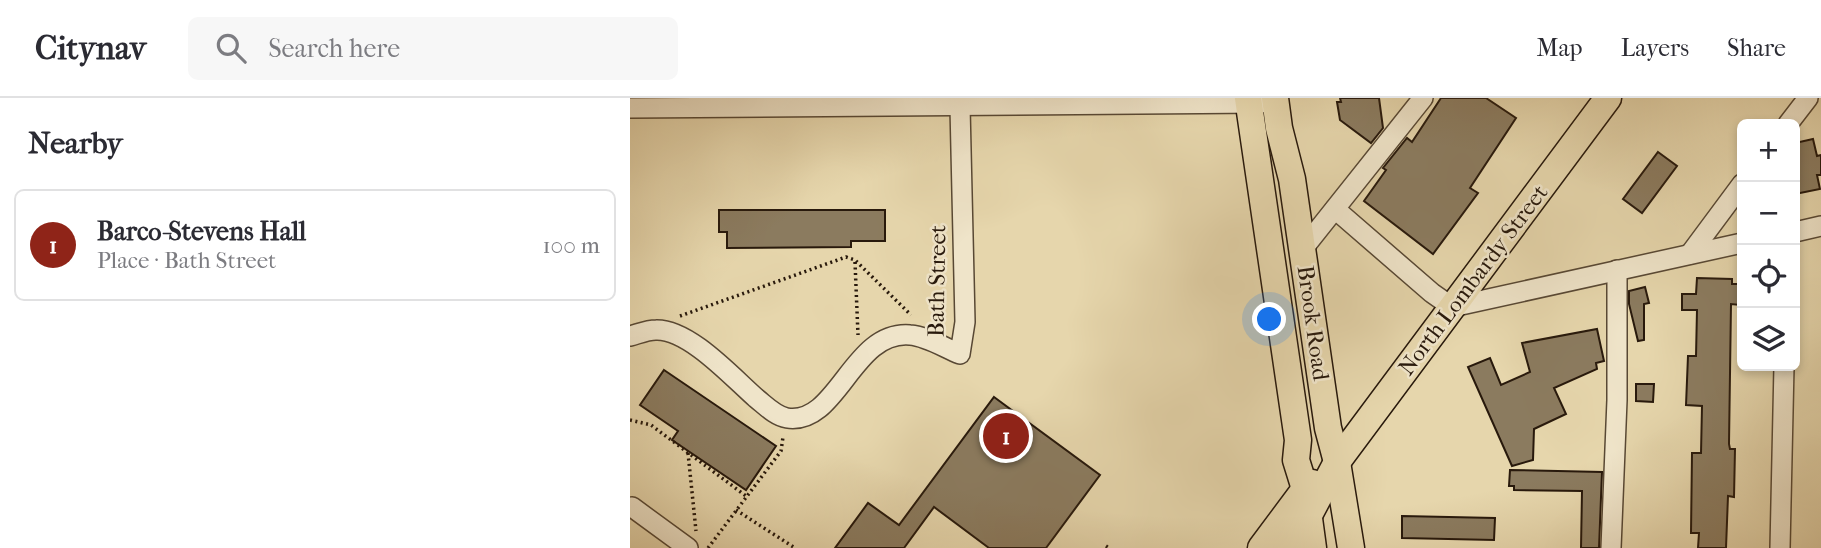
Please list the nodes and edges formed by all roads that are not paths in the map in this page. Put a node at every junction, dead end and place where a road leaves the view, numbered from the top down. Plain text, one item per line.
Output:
1 (1423, 98) edge
2 (1608, 98) edge
3 (1808, 98) edge
4 (1248, 100) edge
5 (1275, 101) edge
6 (749, 103) edge
7 (970, 104) edge
8 (630, 108) edge
9 (1792, 119) edge
10 (1737, 191) edge
11 (1335, 209) junction
12 (1821, 226) edge
13 (1800, 231) edge
14 (1737, 244) edge
15 (1302, 250) junction
16 (1689, 254) junction
17 (1617, 270) junction
18 (1452, 307) junction
19 (630, 336) edge
20 (1784, 371) edge
21 (1337, 462) junction
22 (1305, 489) junction
23 (632, 507) dead end
24 (1309, 515) junction
25 (692, 540) edge
26 (1261, 548) edge
27 (1286, 548) edge
28 (1313, 548) edge
29 (1351, 548) edge
30 (1611, 548) edge
31 (1780, 548) edge

1 - 11 street
2 - 18 main road, North Lombardy Street
3 - 9 street
4 - 5 street
4 - 7 street
4 - 22 main road, Brook Road
5 - 15 main road, Brook Road
6 - 7 street
6 - 8 street
7 - 19 street, Bath Street
10 - 16 street
11 - 15 street
11 - 18 street
12 - 13 street
14 - 16 street
15 - 21 main road, Brook Road
16 - 17 street
17 - 18 street
17 - 30 street
18 - 21 main road, North Lombardy Street
20 - 31 street
21 - 22 main road, North Lombardy Street
21 - 24 main road, North Lombardy Street
21 - 29 main road, Brook Road
22 - 24 main road, Brook Road
22 - 26 main road, North Lombardy Street
23 - 25 street
24 - 27 main road, North Lombardy Street
24 - 28 main road, Brook Road

